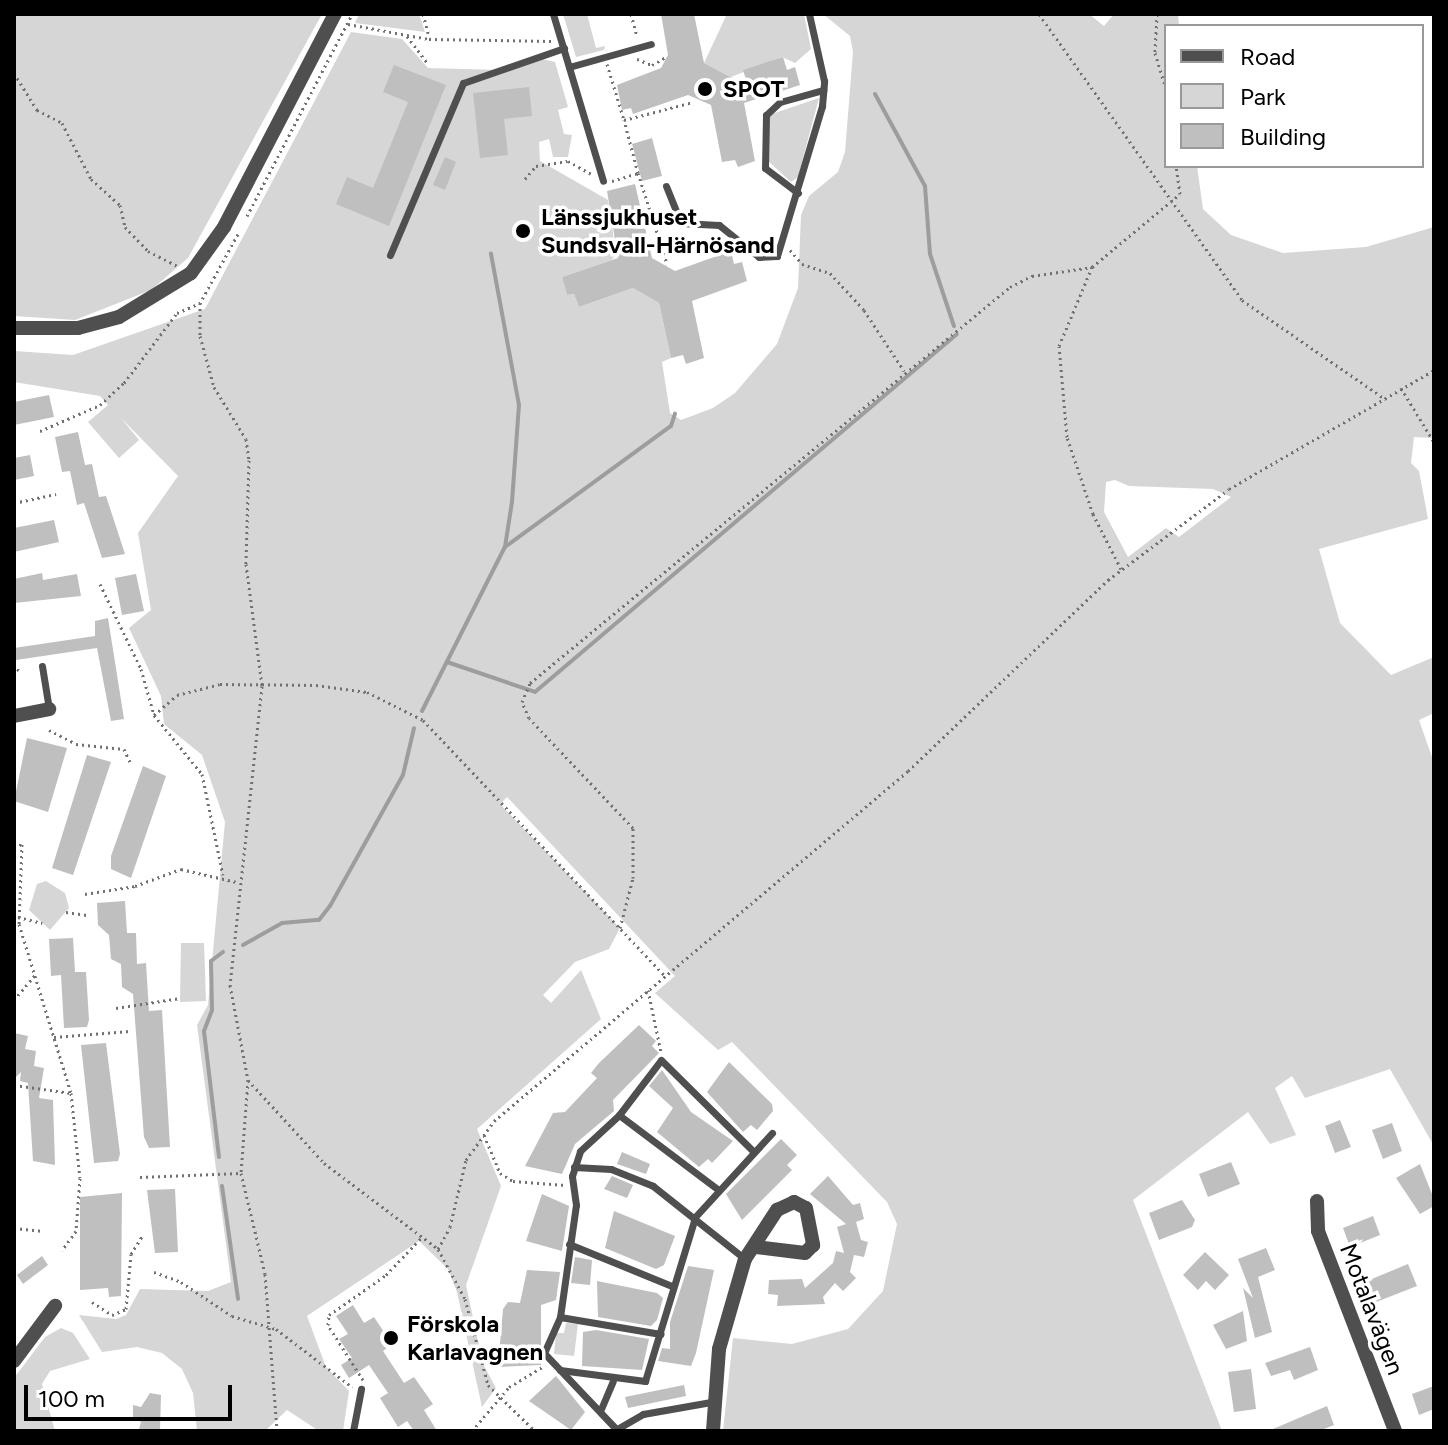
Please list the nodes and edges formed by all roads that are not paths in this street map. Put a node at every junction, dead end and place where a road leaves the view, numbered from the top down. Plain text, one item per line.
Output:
1 (335, 14) edge
2 (553, 14) edge
3 (809, 14) edge
4 (651, 44) dead end
5 (563, 45) junction
6 (569, 67) junction
7 (823, 90) junction
8 (606, 182) road end
9 (666, 186) dead end
10 (798, 193) junction
11 (390, 255) dead end
12 (14, 328) edge
13 (42, 666) dead end
14 (49, 709) joint
15 (14, 716) edge
16 (619, 1115) junction
17 (772, 1133) dead end
18 (753, 1151) junction
19 (574, 1167) junction
20 (716, 1188) junction
21 (1317, 1201) dead end
22 (695, 1217) junction
23 (569, 1244) junction
24 (756, 1247) junction
25 (745, 1259) junction
26 (672, 1286) junction
27 (55, 1306) dead end
28 (560, 1317) junction
29 (661, 1334) junction
30 (14, 1361) edge
31 (555, 1369) junction
32 (613, 1381) junction
33 (361, 1389) road end
34 (711, 1402) junction
35 (601, 1409) junction
36 (618, 1430) edge
37 (353, 1431) edge
38 (713, 1431) edge
39 (1395, 1431) edge

1 - 12 street
2 - 5 lane
3 - 7 lane
4 - 6 lane
5 - 6 lane
5 - 11 lane
6 - 8 lane
7 - 10 lane
7 - 10 lane
9 - 10 lane
13 - 14 lane
14 - 15 street
16 - 18 lane
16 - 19 lane
16 - 20 lane
17 - 18 lane
18 - 20 lane
19 - 22 lane
19 - 23 lane
20 - 22 lane
21 - 39 street, Motalavägen
22 - 25 lane
22 - 26 lane
23 - 26 lane
23 - 28 lane
24 - 24 street
24 - 25 street
25 - 34 street
26 - 29 lane
27 - 30 street
28 - 29 lane
28 - 31 lane
29 - 32 lane
31 - 32 lane
31 - 35 lane
32 - 35 lane
33 - 37 lane
34 - 36 lane
34 - 38 street
35 - 36 lane

